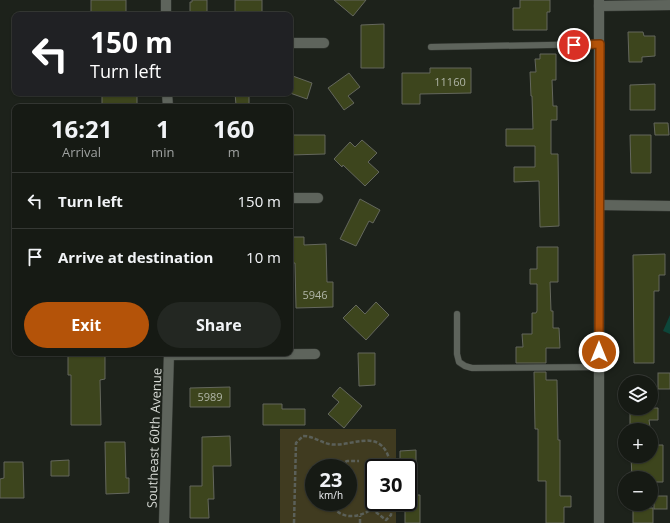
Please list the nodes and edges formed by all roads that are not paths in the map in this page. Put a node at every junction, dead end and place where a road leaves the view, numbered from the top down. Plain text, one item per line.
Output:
1 (166, 0) edge
2 (599, 3) edge
3 (670, 6) edge
4 (166, 12) edge
5 (293, 43) edge
6 (324, 43) dead end
7 (600, 44) junction
8 (431, 47) dead end
9 (293, 198) edge
10 (318, 198) dead end
11 (600, 205) junction
12 (670, 206) edge
13 (456, 314) dead end
14 (293, 354) edge
15 (315, 354) dead end
16 (169, 356) edge
17 (599, 367) junction
18 (164, 523) edge
19 (599, 523) edge

1 - 4 street
2 - 3 street
2 - 7 street
5 - 6 street
7 - 8 lane
7 - 11 street
9 - 10 street
11 - 12 street
11 - 17 street
13 - 17 lane
14 - 15 street
16 - 18 street, Southeast 60th Avenue
17 - 19 street

